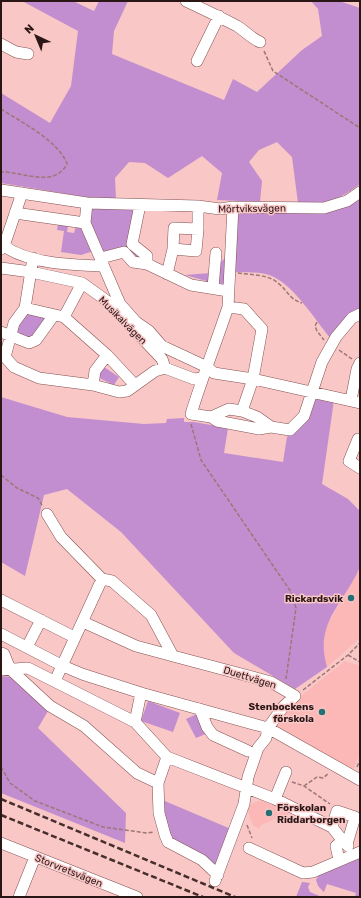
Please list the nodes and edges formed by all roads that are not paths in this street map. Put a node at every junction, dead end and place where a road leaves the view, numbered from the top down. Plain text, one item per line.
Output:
1 (186, 1) edge
2 (219, 16) junction
3 (260, 42) road end
4 (1, 44) edge
5 (28, 54) dead end
6 (197, 61) dead end
7 (1, 190) edge
8 (360, 192) edge
9 (22, 193) junction
10 (87, 203) junction
11 (140, 205) junction
12 (198, 206) junction
13 (233, 207) junction
14 (15, 213) junction
15 (85, 223) junction
16 (198, 229) junction
17 (2, 248) edge
18 (173, 249) junction
19 (196, 251) junction
20 (216, 253) junction
21 (230, 254) junction
22 (33, 258) junction
23 (102, 262) junction
24 (147, 264) junction
25 (1, 268) edge
26 (31, 272) junction
27 (167, 274) junction
28 (82, 283) junction
29 (213, 288) junction
30 (228, 291) junction
31 (228, 307) junction
32 (25, 308) junction
33 (360, 314) edge
34 (59, 316) junction
35 (6, 335) edge
36 (107, 355) junction
37 (164, 358) junction
38 (360, 363) edge
39 (207, 367) junction
40 (202, 378) junction
41 (253, 379) junction
42 (93, 385) junction
43 (135, 385) junction
44 (312, 392) junction
45 (355, 402) edge
46 (242, 411) junction
47 (211, 417) junction
48 (271, 427) junction
49 (359, 436) edge
50 (360, 468) edge
51 (47, 514) road end
52 (102, 579) junction
53 (1, 600) edge
54 (41, 620) junction
55 (83, 622) junction
56 (1, 634) edge
57 (74, 637) junction
58 (27, 647) junction
59 (1, 652) edge
60 (173, 656) junction
61 (62, 666) junction
62 (6, 669) edge
63 (55, 681) junction
64 (141, 693) junction
65 (200, 709) junction
66 (134, 722) junction
67 (268, 728) junction
68 (253, 753) junction
69 (167, 757) junction
70 (284, 776) road end
71 (360, 780) edge
72 (158, 783) junction
73 (248, 787) junction
74 (264, 794) junction
75 (275, 799) junction
76 (243, 808) junction
77 (332, 827) junction
78 (345, 842) junction
79 (1, 843) edge
80 (254, 851) road end
81 (358, 852) edge
82 (35, 856) junction
83 (338, 860) junction
84 (110, 892) edge
85 (20, 897) edge
86 (137, 897) edge

1 - 2 street
2 - 3 street
2 - 6 street
4 - 5 street
7 - 9 street, Mörtviksvägen
8 - 13 street, Mörtviksvägen
9 - 10 street, Mörtviksvägen
9 - 14 street
10 - 11 street, Mörtviksvägen
10 - 15 street
11 - 12 street, Mörtviksvägen
11 - 24 street
12 - 13 street, Mörtviksvägen
12 - 16 street
13 - 21 street
14 - 15 street
14 - 17 street
15 - 23 street, Musikalvägen
16 - 18 street
16 - 19 street
17 - 22 street
18 - 19 street
18 - 27 street
19 - 20 street
20 - 21 street
20 - 29 street
21 - 30 street
22 - 23 street
22 - 26 street
23 - 24 street
23 - 37 street, Musikalvägen
24 - 27 street
25 - 26 street, Musikalvägen
26 - 28 street, Musikalvägen
26 - 32 street
27 - 29 street
28 - 34 street
28 - 37 street, Musikalvägen
29 - 30 street
30 - 31 street
31 - 39 street
31 - 41 street
32 - 34 street
32 - 35 street
33 - 44 street
34 - 35 street
34 - 36 street
35 - 42 street
36 - 42 street
36 - 43 street
37 - 39 street, Musikalvägen
37 - 40 street, Musikalvägen
37 - 43 street
38 - 45 street
39 - 40 street
39 - 41 street, Musikalvägen
40 - 47 street
41 - 44 street, Musikalvägen
41 - 46 street
42 - 43 street
44 - 45 street, Musikalvägen
44 - 48 street
46 - 47 street
46 - 48 street
47 - 48 street
49 - 50 street
51 - 52 street
52 - 55 street
52 - 60 street
53 - 54 street
54 - 57 street
54 - 58 street
55 - 57 street
55 - 60 street, Duettvägen
56 - 58 street
57 - 61 street
58 - 61 street
59 - 62 street
60 - 67 street, Duettvägen
61 - 63 street
61 - 64 street
62 - 63 street
62 - 72 street
63 - 66 street
64 - 65 street
64 - 66 street
65 - 67 street
65 - 68 street
66 - 69 street
67 - 68 street
67 - 71 street
68 - 73 street
69 - 72 street
69 - 73 street
70 - 75 street
72 - 76 street
73 - 74 street
73 - 76 street
74 - 75 street
74 - 76 street
75 - 77 street
77 - 78 street
77 - 78 street
78 - 81 street
78 - 83 street
79 - 82 street, Storvretsvägen
80 - 83 street
81 - 83 street
82 - 84 street, Storvretsvägen
82 - 85 street
84 - 86 street, Storvretsvägen

